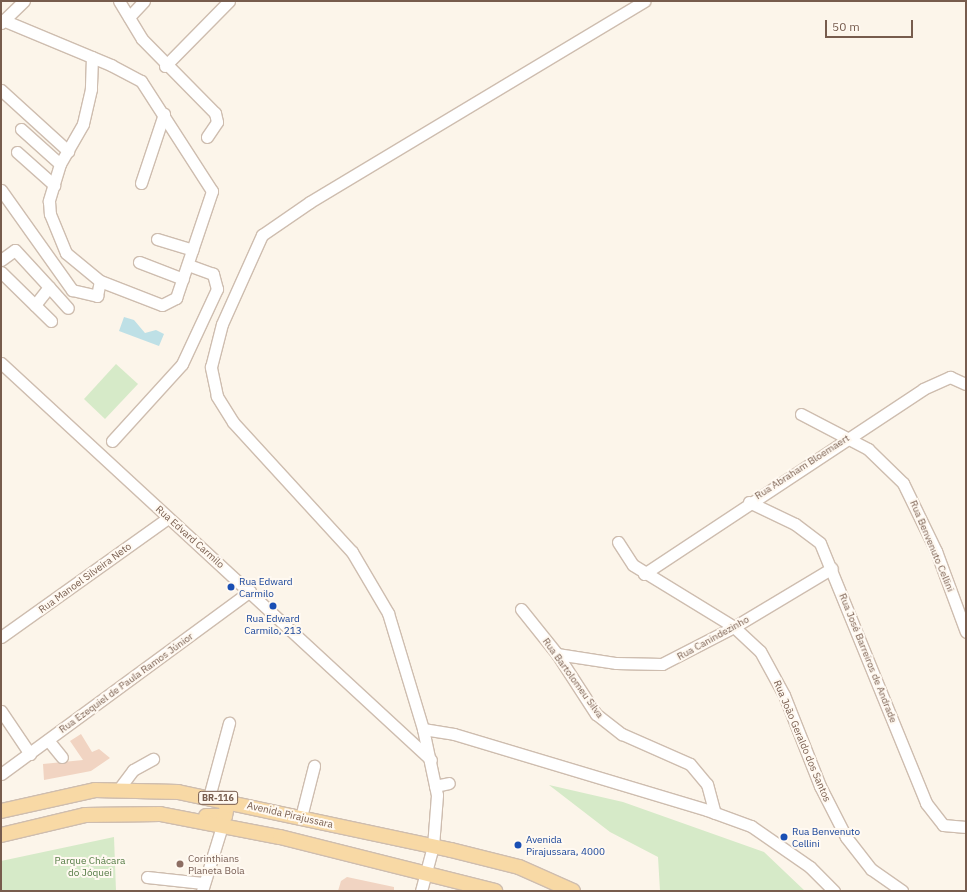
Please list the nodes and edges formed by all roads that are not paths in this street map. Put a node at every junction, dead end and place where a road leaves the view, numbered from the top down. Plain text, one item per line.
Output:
1 (24, 1) edge
2 (119, 1) edge
3 (144, 1) edge
4 (229, 1) edge
5 (644, 1) edge
6 (130, 17) junction
7 (2, 22) edge
8 (92, 57) junction
9 (166, 66) junction
10 (1, 90) edge
11 (164, 114) junction
12 (20, 129) dead end
13 (207, 137) dead end
14 (68, 151) junction
15 (17, 152) dead end
16 (60, 164) junction
17 (141, 183) dead end
18 (54, 185) junction
19 (1, 190) edge
20 (157, 239) dead end
21 (192, 250) junction
22 (1, 260) edge
23 (139, 262) dead end
24 (188, 265) junction
25 (1, 272) edge
26 (183, 279) junction
27 (100, 281) junction
28 (48, 287) junction
29 (35, 305) junction
30 (68, 308) dead end
31 (51, 321) dead end
32 (1, 363) edge
33 (966, 384) edge
34 (800, 414) dead end
35 (849, 436) junction
36 (112, 441) dead end
37 (749, 502) junction
38 (168, 518) junction
39 (618, 542) dead end
40 (832, 568) junction
41 (644, 574) junction
42 (250, 590) junction
43 (521, 609) dead end
44 (734, 627) junction
45 (966, 632) edge
46 (1, 637) edge
47 (557, 654) junction
48 (1, 711) edge
49 (229, 723) dead end
50 (423, 729) junction
51 (48, 740) junction
52 (30, 754) junction
53 (62, 757) dead end
54 (153, 760) dead end
55 (431, 760) junction
56 (314, 766) dead end
57 (1, 774) edge
58 (449, 783) dead end
59 (435, 786) junction
60 (118, 790) junction
61 (216, 798) junction
62 (1, 811) edge
63 (715, 813) junction
64 (160, 814) junction
65 (301, 817) junction
66 (222, 826) junction
67 (966, 828) edge
68 (1, 834) edge
69 (433, 846) junction
70 (426, 873) junction
71 (147, 877) dead end
72 (202, 887) edge
73 (473, 888) edge
74 (421, 891) edge
75 (495, 891) edge
76 (573, 891) edge
77 (834, 891) edge
78 (902, 891) edge

1 - 7 street
2 - 6 street
3 - 6 street
4 - 9 street
5 - 50 street
6 - 9 street
7 - 8 street
8 - 11 street
8 - 14 street
9 - 13 street
10 - 14 street
11 - 17 street
11 - 21 street
12 - 16 street
14 - 16 street
15 - 18 street
16 - 18 street
18 - 27 street
19 - 27 street
20 - 21 street
21 - 24 street
22 - 28 street
23 - 26 street
24 - 26 street
24 - 36 street
25 - 29 street
26 - 27 street
28 - 29 street
28 - 30 street
29 - 31 street
32 - 38 street, Rua Edvard Carmilo
33 - 35 street, Rua Abraham Bloemaert
34 - 35 street, Rua Benvenuto Cellini
35 - 37 street, Rua Abraham Bloemaert
35 - 45 street, Rua Benvenuto Cellini
37 - 40 street, Rua José Barreiros de Andrade
37 - 41 street, Rua Abraham Bloemaert
38 - 42 street, Rua Edvard Carmilo
38 - 46 street, Rua Manoel Silveira Neto
39 - 41 street, Rua João Geraldo dos Santos
40 - 44 street, Rua Canindezinho
40 - 67 street, Rua José Barreiros de Andrade
41 - 44 street, Rua João Geraldo dos Santos
42 - 51 street, Rua Ezequiel de Paula Ramos Júnior
42 - 55 street, Rua Edvard Carmilo
43 - 47 street, Rua Bartolomeu Silva
44 - 47 street, Rua Canindezinho
44 - 78 street, Rua João Geraldo dos Santos
47 - 63 street, Rua Bartolomeu Silva
48 - 52 street
49 - 61 street
50 - 55 street
50 - 63 street
51 - 52 street, Rua Ezequiel de Paula Ramos Júnior
51 - 53 street
52 - 57 street, Rua Ezequiel de Paula Ramos Júnior
54 - 60 street
55 - 59 street
56 - 65 street
58 - 59 street
59 - 69 street
60 - 61 main road, Avenida Pirajussara / BR-116
60 - 62 main road, Avenida Pirajussara / BR-116
61 - 64 main road
61 - 65 main road, Avenida Pirajussara / BR-116
63 - 77 street
64 - 66 main road
64 - 68 main road
65 - 69 main road, Avenida Pirajussara / BR-116
66 - 70 main road
66 - 72 street
69 - 70 street
69 - 76 main road, Avenida Pirajussara / BR-116
70 - 73 main road
70 - 74 street
71 - 72 street
73 - 75 main road

